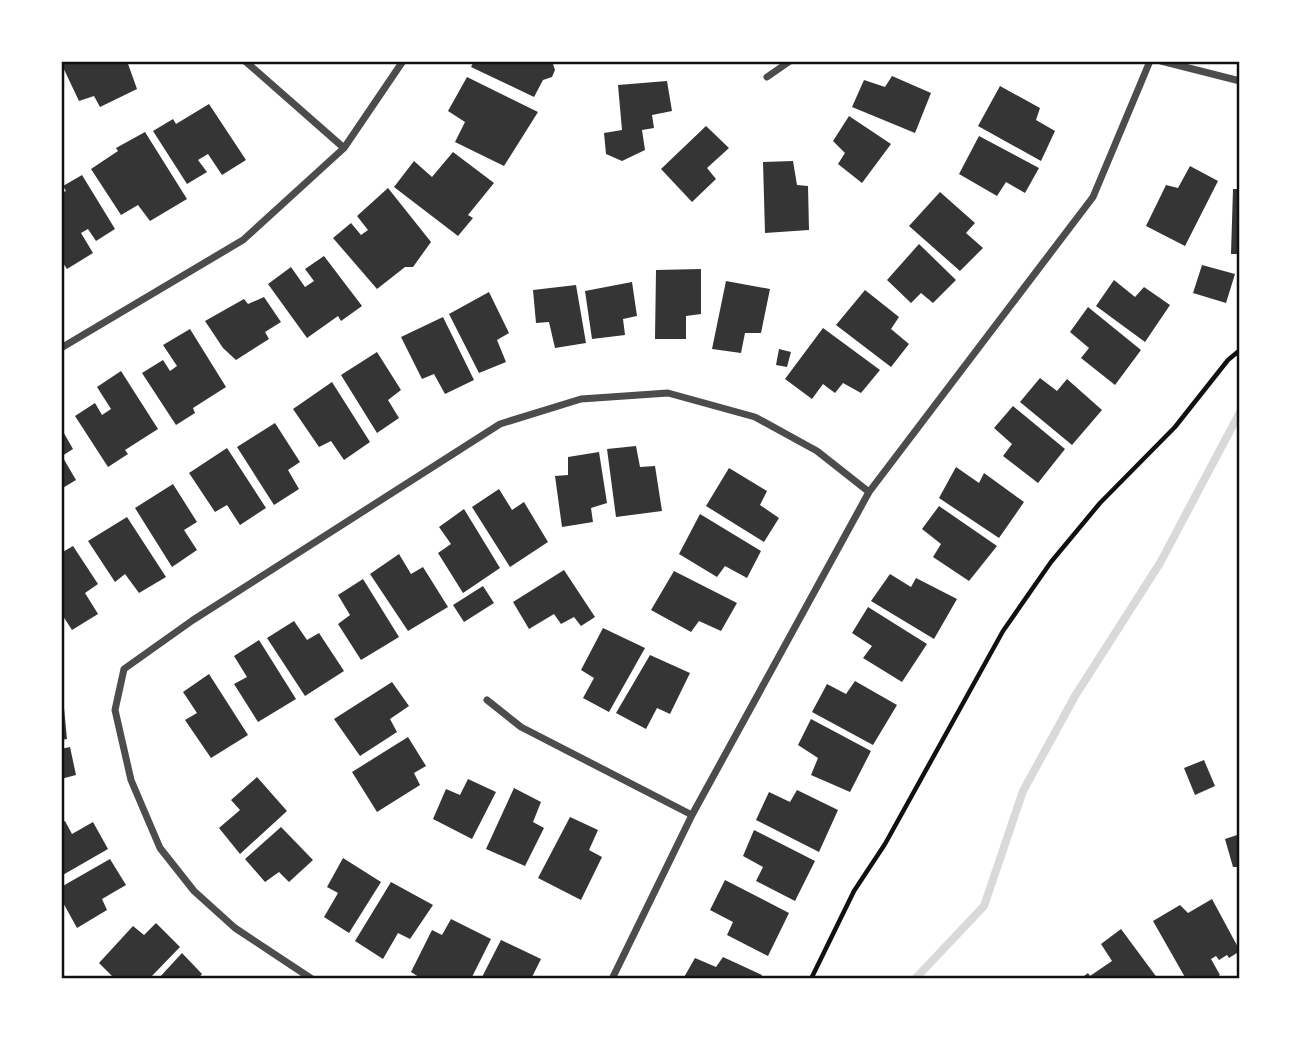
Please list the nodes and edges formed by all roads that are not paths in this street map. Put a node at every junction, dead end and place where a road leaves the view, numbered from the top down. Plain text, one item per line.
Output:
1 (246, 61) edge
2 (403, 61) edge
3 (790, 61) edge
4 (1150, 61) edge
5 (1161, 61) edge
6 (767, 77) dead end
7 (1240, 81) edge
8 (344, 148) junction
9 (61, 348) edge
10 (869, 492) junction
11 (487, 700) dead end
12 (692, 816) junction
13 (312, 979) edge
14 (612, 979) edge

1 - 8 street
2 - 8 street
3 - 6 street
4 - 10 street
5 - 7 street
8 - 9 street
10 - 12 street
10 - 13 street
11 - 12 street
12 - 14 street

